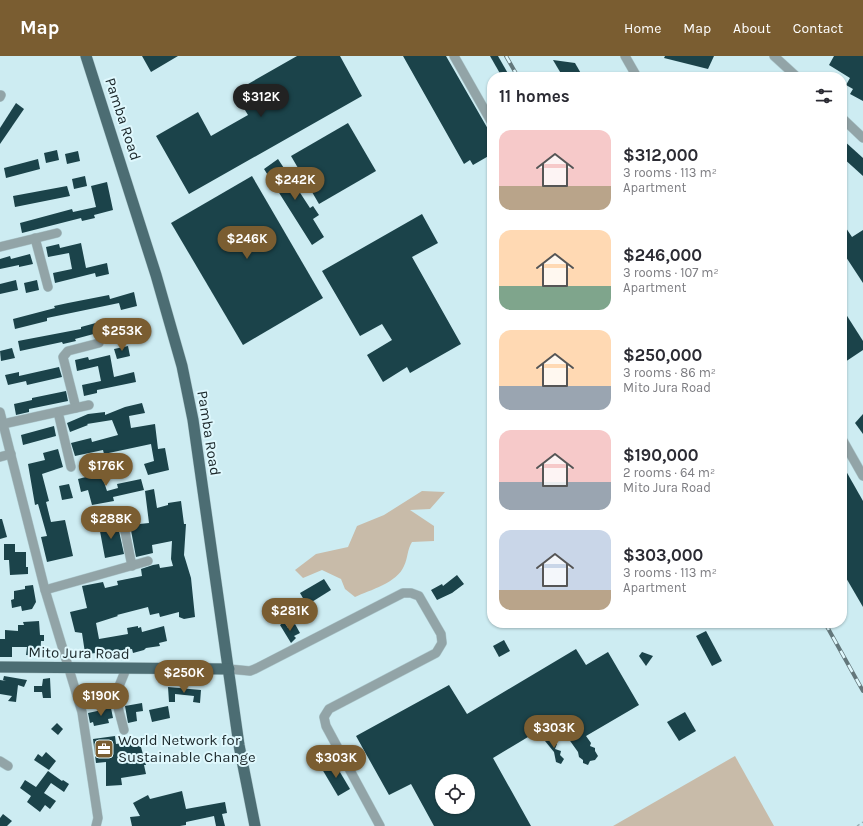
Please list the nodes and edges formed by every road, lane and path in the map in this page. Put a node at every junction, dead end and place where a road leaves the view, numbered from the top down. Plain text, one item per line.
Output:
1 (86, 56) edge
2 (454, 56) edge
3 (626, 56) edge
4 (774, 56) edge
5 (634, 72) edge
6 (792, 72) edge
7 (487, 114) edge
8 (847, 123) edge
9 (863, 138) edge
10 (57, 233) dead end
11 (35, 238) junction
12 (0, 247) edge
13 (48, 287) dead end
14 (99, 343) dead end
15 (89, 405) dead end
16 (76, 408) junction
17 (0, 412) edge
18 (58, 412) junction
19 (3, 424) junction
20 (847, 448) edge
21 (11, 454) junction
22 (0, 457) edge
23 (71, 467) dead end
24 (863, 476) edge
25 (122, 516) dead end
26 (148, 561) dead end
27 (132, 566) junction
28 (45, 590) junction
29 (0, 667) edge
30 (67, 667) junction
31 (126, 669) junction
32 (229, 669) junction
33 (124, 730) dead end
34 (863, 822) edge
35 (96, 826) edge
36 (252, 826) edge
37 (255, 826) edge
38 (380, 826) edge
39 (857, 826) edge

1 - 32 main road, Pamba Road
2 - 7 street
3 - 5 street
4 - 6 street
8 - 9 street
10 - 11 street
11 - 12 street
11 - 13 street
14 - 16 street
15 - 16 street
16 - 18 street
17 - 19 street
18 - 19 street
18 - 23 street
19 - 21 street
20 - 24 street
21 - 22 street
21 - 28 street
25 - 27 street
26 - 27 street
27 - 28 street
28 - 30 street
29 - 30 main road, Mito Jura Road
30 - 31 main road, Mito Jura Road
30 - 35 street
31 - 32 main road, Mito Jura Road
31 - 33 street
32 - 37 main road, Pamba Road
32 - 38 street
34 - 39 path
36 - 37 street

